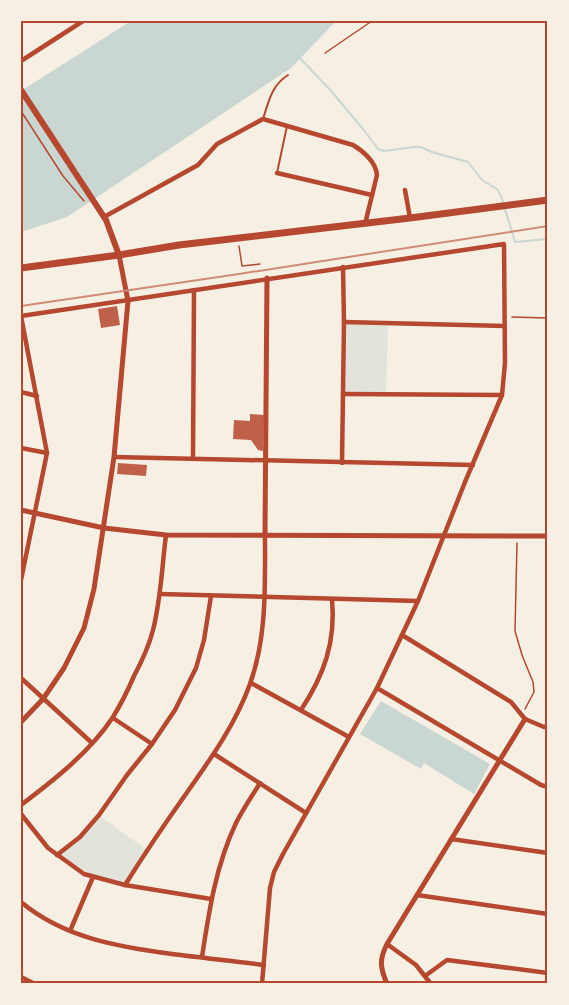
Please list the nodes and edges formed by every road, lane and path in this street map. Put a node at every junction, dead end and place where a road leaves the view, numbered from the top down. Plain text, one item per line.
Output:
1 (83, 21) edge
2 (372, 21) edge
3 (325, 53) dead end
4 (21, 61) edge
5 (288, 75) dead end
6 (21, 90) edge
7 (21, 111) edge
8 (263, 119) junction
9 (287, 126) junction
10 (277, 173) joint
11 (405, 190) dead end
12 (372, 195) junction
13 (548, 200) edge
14 (84, 201) dead end
15 (104, 217) junction
16 (410, 218) junction
17 (365, 224) junction
18 (238, 239) junction
19 (119, 255) junction
20 (260, 264) dead end
21 (343, 267) junction
22 (21, 268) edge
23 (267, 278) junction
24 (194, 290) junction
25 (128, 301) junction
26 (21, 316) edge
27 (505, 316) junction
28 (548, 318) edge
29 (344, 322) junction
30 (505, 326) junction
31 (21, 392) edge
32 (343, 394) junction
33 (502, 395) junction
34 (37, 396) junction
35 (21, 448) edge
36 (47, 453) junction
37 (114, 458) junction
38 (193, 459) junction
39 (266, 461) junction
40 (342, 463) junction
41 (473, 465) junction
42 (21, 510) edge
43 (34, 513) junction
44 (104, 528) junction
45 (166, 534) junction
46 (265, 535) junction
47 (444, 535) junction
48 (517, 536) junction
49 (548, 536) edge
50 (22, 572) edge
51 (21, 580) edge
52 (160, 594) junction
53 (211, 596) junction
54 (265, 597) junction
55 (332, 599) junction
56 (418, 601) junction
57 (402, 635) junction
58 (21, 678) edge
59 (251, 683) junction
60 (376, 688) junction
61 (43, 699) junction
62 (301, 710) junction
63 (523, 717) junction
64 (112, 718) junction
65 (21, 722) edge
66 (548, 726) edge
67 (349, 737) junction
68 (92, 743) junction
69 (152, 744) junction
70 (214, 754) junction
71 (500, 760) junction
72 (260, 783) junction
73 (548, 787) edge
74 (21, 805) edge
75 (306, 813) junction
76 (21, 814) edge
77 (451, 839) junction
78 (548, 853) edge
79 (57, 855) junction
80 (93, 877) junction
81 (125, 885) junction
82 (417, 895) junction
83 (212, 898) junction
84 (21, 902) edge
85 (548, 914) edge
86 (70, 931) junction
87 (387, 944) junction
88 (202, 957) junction
89 (264, 965) junction
90 (548, 974) edge
91 (425, 976) junction
92 (21, 977) edge
93 (35, 984) edge
94 (262, 984) edge
95 (387, 984) edge
96 (431, 984) edge

1 - 4 street
2 - 3 path
5 - 8 lane
6 - 15 main road
7 - 14 path
8 - 9 street
8 - 15 street
9 - 10 lane
9 - 12 street
10 - 12 street
11 - 16 street
12 - 17 street
13 - 16 highway
15 - 19 main road
16 - 17 highway
17 - 18 highway
18 - 19 highway
18 - 20 path
19 - 22 highway
19 - 25 street
21 - 23 street
21 - 27 street
21 - 29 street
23 - 24 street
23 - 39 street
24 - 25 street
24 - 38 street
25 - 26 street
25 - 37 street
26 - 34 street
27 - 28 path
27 - 30 street
29 - 30 street
29 - 32 street
30 - 33 street
31 - 34 street
32 - 33 street
32 - 40 street
33 - 41 street
34 - 36 street
35 - 36 street
36 - 43 street
37 - 38 street
37 - 44 street
38 - 39 street
39 - 40 street
39 - 46 street
40 - 41 street
41 - 47 street
42 - 43 street
43 - 44 street
43 - 50 street
44 - 45 street
44 - 61 street
45 - 46 street
45 - 52 street
46 - 47 street
46 - 54 street
47 - 48 street
47 - 56 street
48 - 49 street
48 - 63 path
50 - 51 street
52 - 53 street
52 - 64 street
53 - 54 street
53 - 69 street
54 - 55 street
54 - 59 street
55 - 56 street
55 - 62 street
56 - 57 street
57 - 60 street
57 - 63 street
58 - 61 street
59 - 62 street
59 - 70 street
60 - 67 street
60 - 71 street
61 - 65 street
61 - 68 street
62 - 67 street
63 - 66 street
63 - 71 street
64 - 68 street
64 - 69 street
67 - 75 street
68 - 74 street
69 - 79 street
70 - 72 street
70 - 81 street
71 - 73 street
71 - 77 street
72 - 75 street
72 - 83 street
75 - 89 street
76 - 79 street
77 - 78 street
77 - 82 street
79 - 80 street
80 - 81 street
80 - 86 street
81 - 83 street
82 - 85 street
82 - 87 street
83 - 88 street
84 - 86 street
86 - 88 street
87 - 91 street
87 - 95 street
88 - 89 street
89 - 94 street
90 - 91 street
91 - 96 street
92 - 93 street

